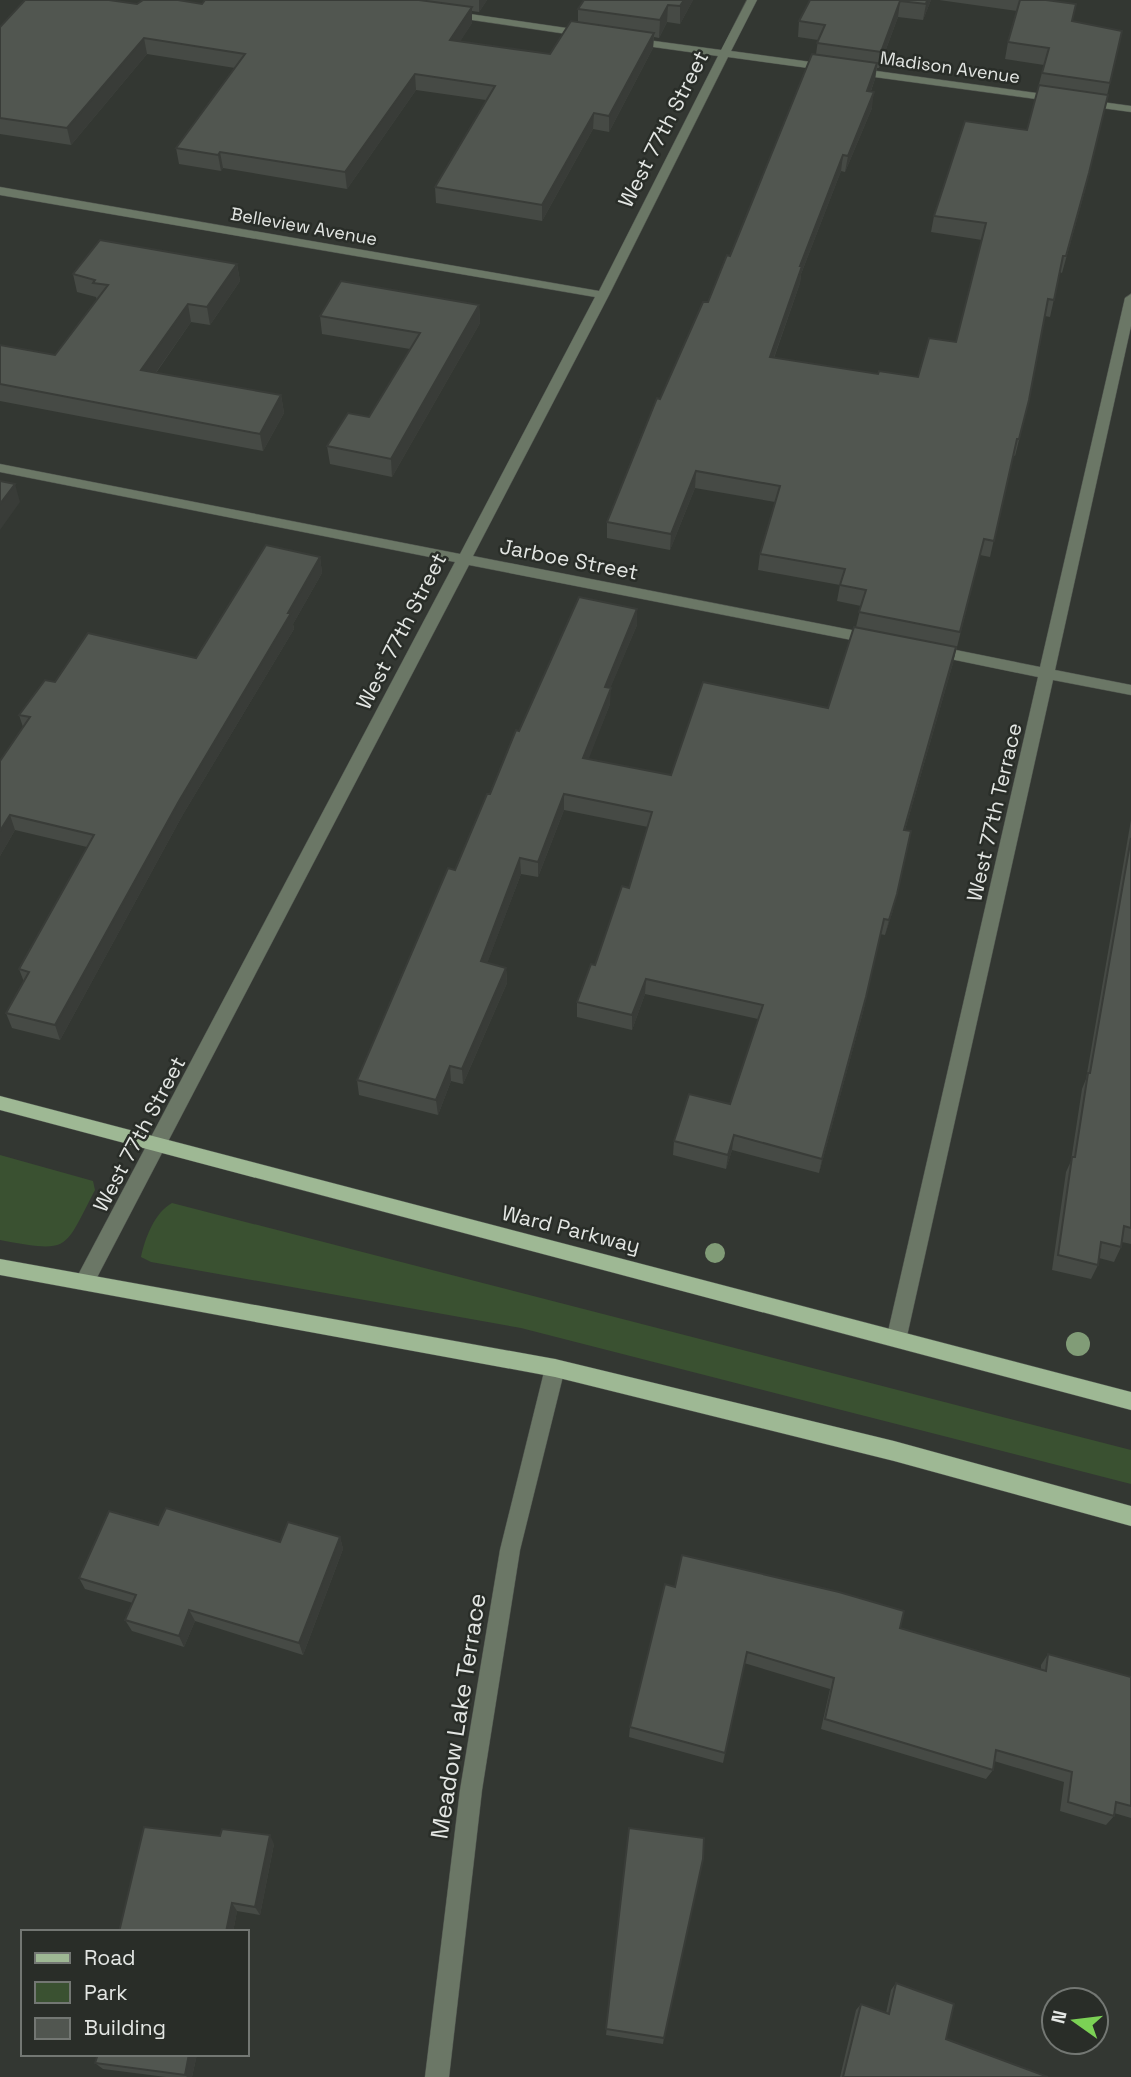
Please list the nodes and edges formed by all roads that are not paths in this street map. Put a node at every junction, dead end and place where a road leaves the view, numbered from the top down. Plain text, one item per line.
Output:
1 (752, 0) edge
2 (443, 14) edge
3 (606, 37) edge
4 (620, 39) edge
5 (724, 54) junction
6 (1131, 109) edge
7 (0, 191) edge
8 (603, 295) junction
9 (1131, 298) edge
10 (0, 468) edge
11 (462, 560) junction
12 (886, 642) edge
13 (913, 647) edge
14 (1047, 673) junction
15 (1131, 690) edge
16 (0, 1103) edge
17 (156, 1147) junction
18 (0, 1267) edge
19 (85, 1281) junction
20 (897, 1336) junction
21 (555, 1368) junction
22 (1131, 1401) edge
23 (1131, 1516) edge
24 (437, 2077) edge

1 - 5 street, West 77th Street
2 - 3 street
4 - 5 street, Madison Avenue
5 - 6 street, Madison Avenue
5 - 8 street, West 77th Street
7 - 8 street, Belleview Avenue
8 - 11 street, West 77th Street
9 - 14 street, West 77th Terrace
10 - 11 street, Jarboe Street
11 - 12 street, Jarboe Street
11 - 17 street, West 77th Street
13 - 14 street
14 - 15 street
14 - 20 street, West 77th Terrace
16 - 17 main road, Ward Parkway
17 - 19 street, West 77th Street
17 - 20 main road, Ward Parkway
18 - 19 main road
19 - 21 main road
20 - 22 main road, Ward Parkway
21 - 23 main road
21 - 24 street, Meadow Lake Terrace

